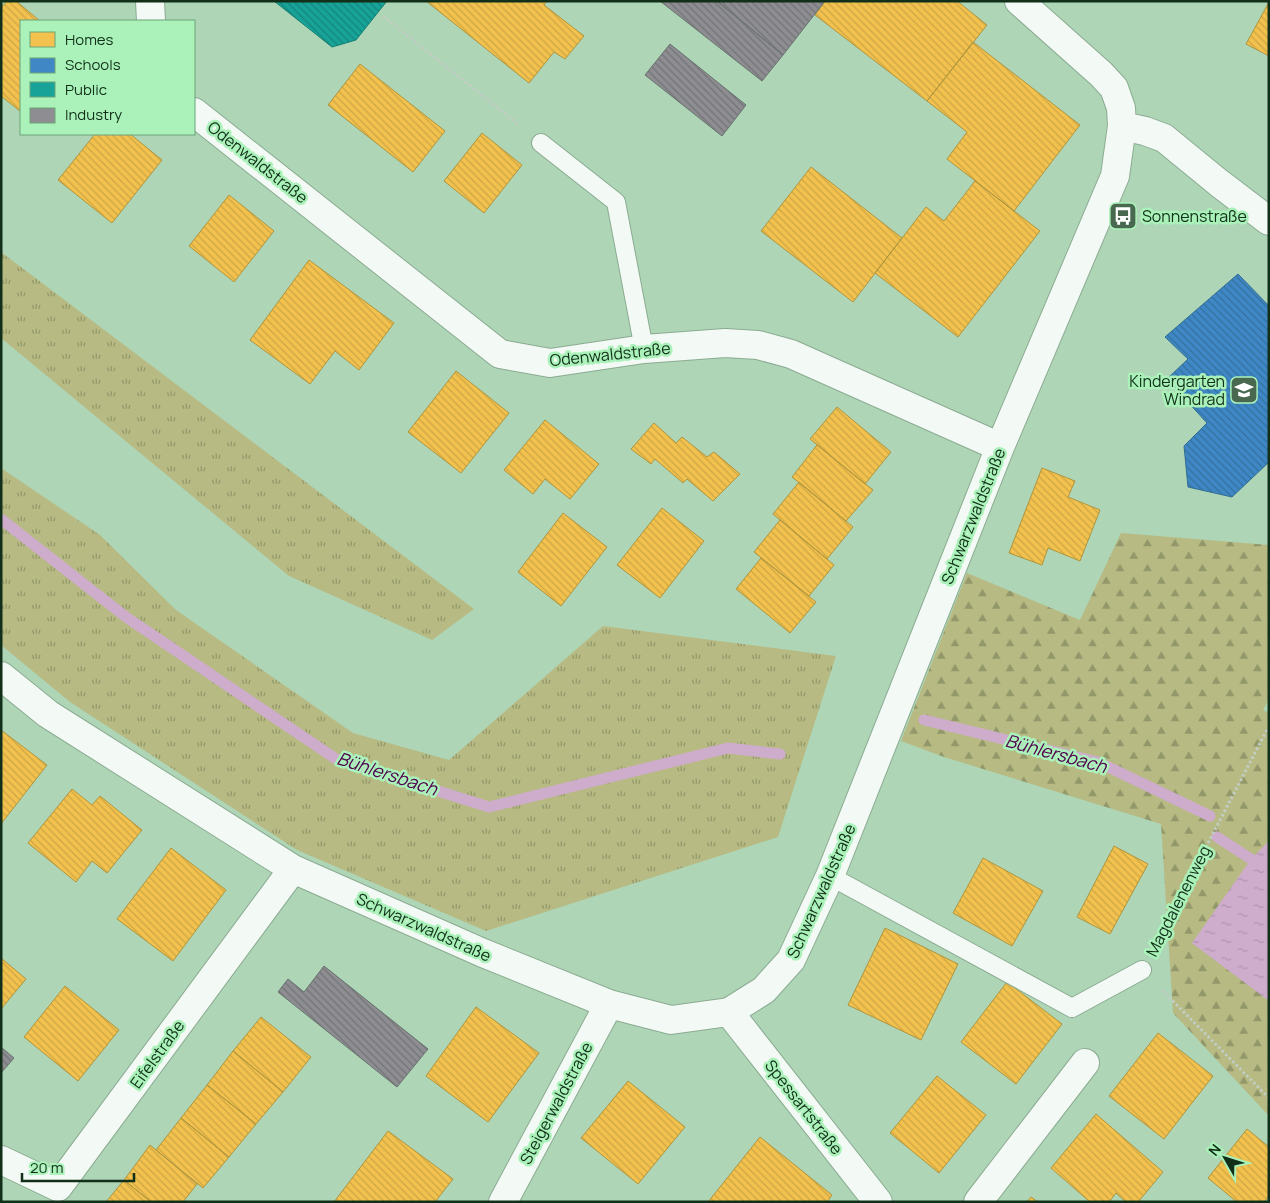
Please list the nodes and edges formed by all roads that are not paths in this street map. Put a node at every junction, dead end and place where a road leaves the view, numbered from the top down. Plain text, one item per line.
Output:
1 (150, 1) edge
2 (1019, 1) edge
3 (151, 20) edge
4 (195, 113) edge
5 (1122, 126) junction
6 (541, 142) road end
7 (1269, 221) edge
8 (644, 349) junction
9 (1000, 447) junction
10 (1, 676) edge
11 (293, 869) junction
12 (830, 876) junction
13 (1142, 970) road end
14 (609, 1004) junction
15 (729, 1012) junction
16 (1085, 1062) dead end
17 (1, 1160) edge
18 (503, 1202) edge
19 (878, 1202) edge
20 (978, 1202) edge

1 - 3 street
2 - 5 street, Schwarzwaldstraße
4 - 8 street, Odenwaldstraße
5 - 7 street
5 - 9 street, Schwarzwaldstraße
6 - 8 lane
8 - 9 street, Odenwaldstraße
9 - 12 street, Schwarzwaldstraße
10 - 11 street, Schwarzwaldstraße
11 - 14 street, Schwarzwaldstraße
11 - 17 street, Eifelstraße
12 - 13 lane
12 - 15 street, Schwarzwaldstraße
14 - 15 street, Schwarzwaldstraße
14 - 18 street, Steigerwaldstraße
15 - 19 street, Spessartstraße
16 - 20 street

